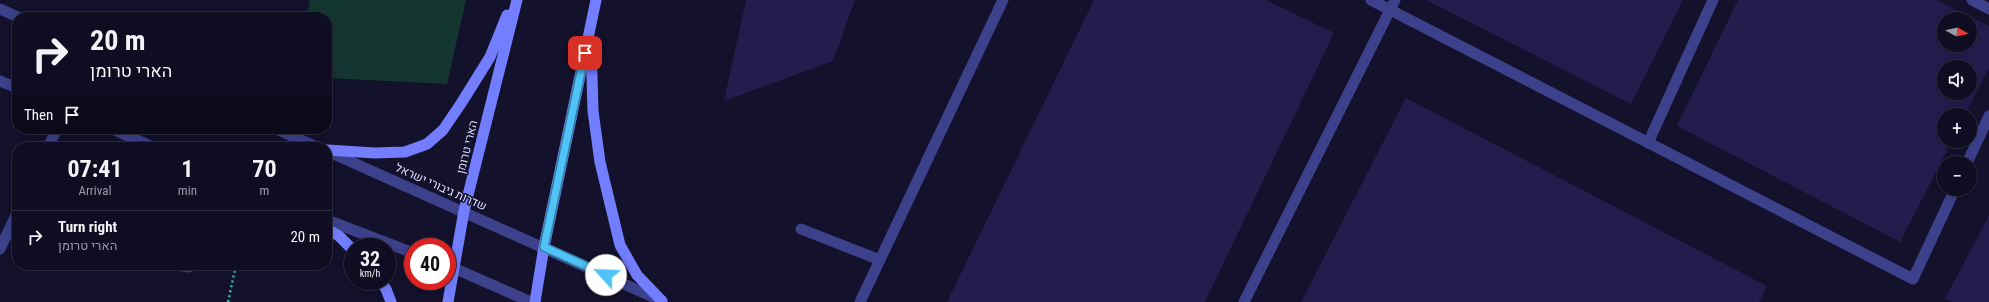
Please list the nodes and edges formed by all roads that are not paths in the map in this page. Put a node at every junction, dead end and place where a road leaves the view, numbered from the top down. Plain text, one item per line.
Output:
1 (514, 0) edge
2 (517, 0) edge
3 (596, 0) edge
4 (1003, 0) edge
5 (1371, 0) edge
6 (1713, 0) edge
7 (1972, 0) edge
8 (1393, 5) edge
9 (0, 9) edge
10 (1989, 9) edge
11 (12, 14) edge
12 (591, 23) junction
13 (0, 81) edge
14 (12, 86) edge
15 (1989, 116) edge
16 (124, 134) edge
17 (287, 134) edge
18 (142, 142) edge
19 (306, 142) edge
20 (1648, 143) junction
21 (332, 151) edge
22 (332, 153) edge
23 (1970, 156) edge
24 (1952, 196) edge
25 (464, 212) junction
26 (332, 222) edge
27 (12, 224) edge
28 (801, 229) dead end
29 (332, 232) edge
30 (344, 241) edge
31 (456, 246) edge
32 (544, 247) junction
33 (0, 249) edge
34 (404, 250) edge
35 (880, 260) junction
36 (456, 269) edge
37 (386, 290) edge
38 (449, 290) edge
39 (391, 302) edge
40 (448, 302) edge
41 (531, 302) edge
42 (535, 302) edge
43 (663, 302) edge
44 (860, 302) edge
45 (1244, 302) edge

1 - 21 main road
2 - 25 main road, הארי טרומן
3 - 12 main road
4 - 35 street
5 - 8 street
6 - 20 street
7 - 10 street
8 - 20 street
8 - 45 street
9 - 11 street
12 - 32 main road
12 - 43 main road
13 - 14 street
15 - 23 street
16 - 18 street
17 - 19 street
20 - 24 street
22 - 25 street, שדרות גיבורי ישראל
25 - 31 main road, הארי טרומן
25 - 32 street, שדרות גיבורי ישראל
26 - 34 street
27 - 33 street
28 - 35 street
29 - 30 main road
32 - 42 main road
32 - 43 street, שדרות גיבורי ישראל
35 - 44 street
36 - 41 street
37 - 39 main road
38 - 40 main road, הארי טרומן

